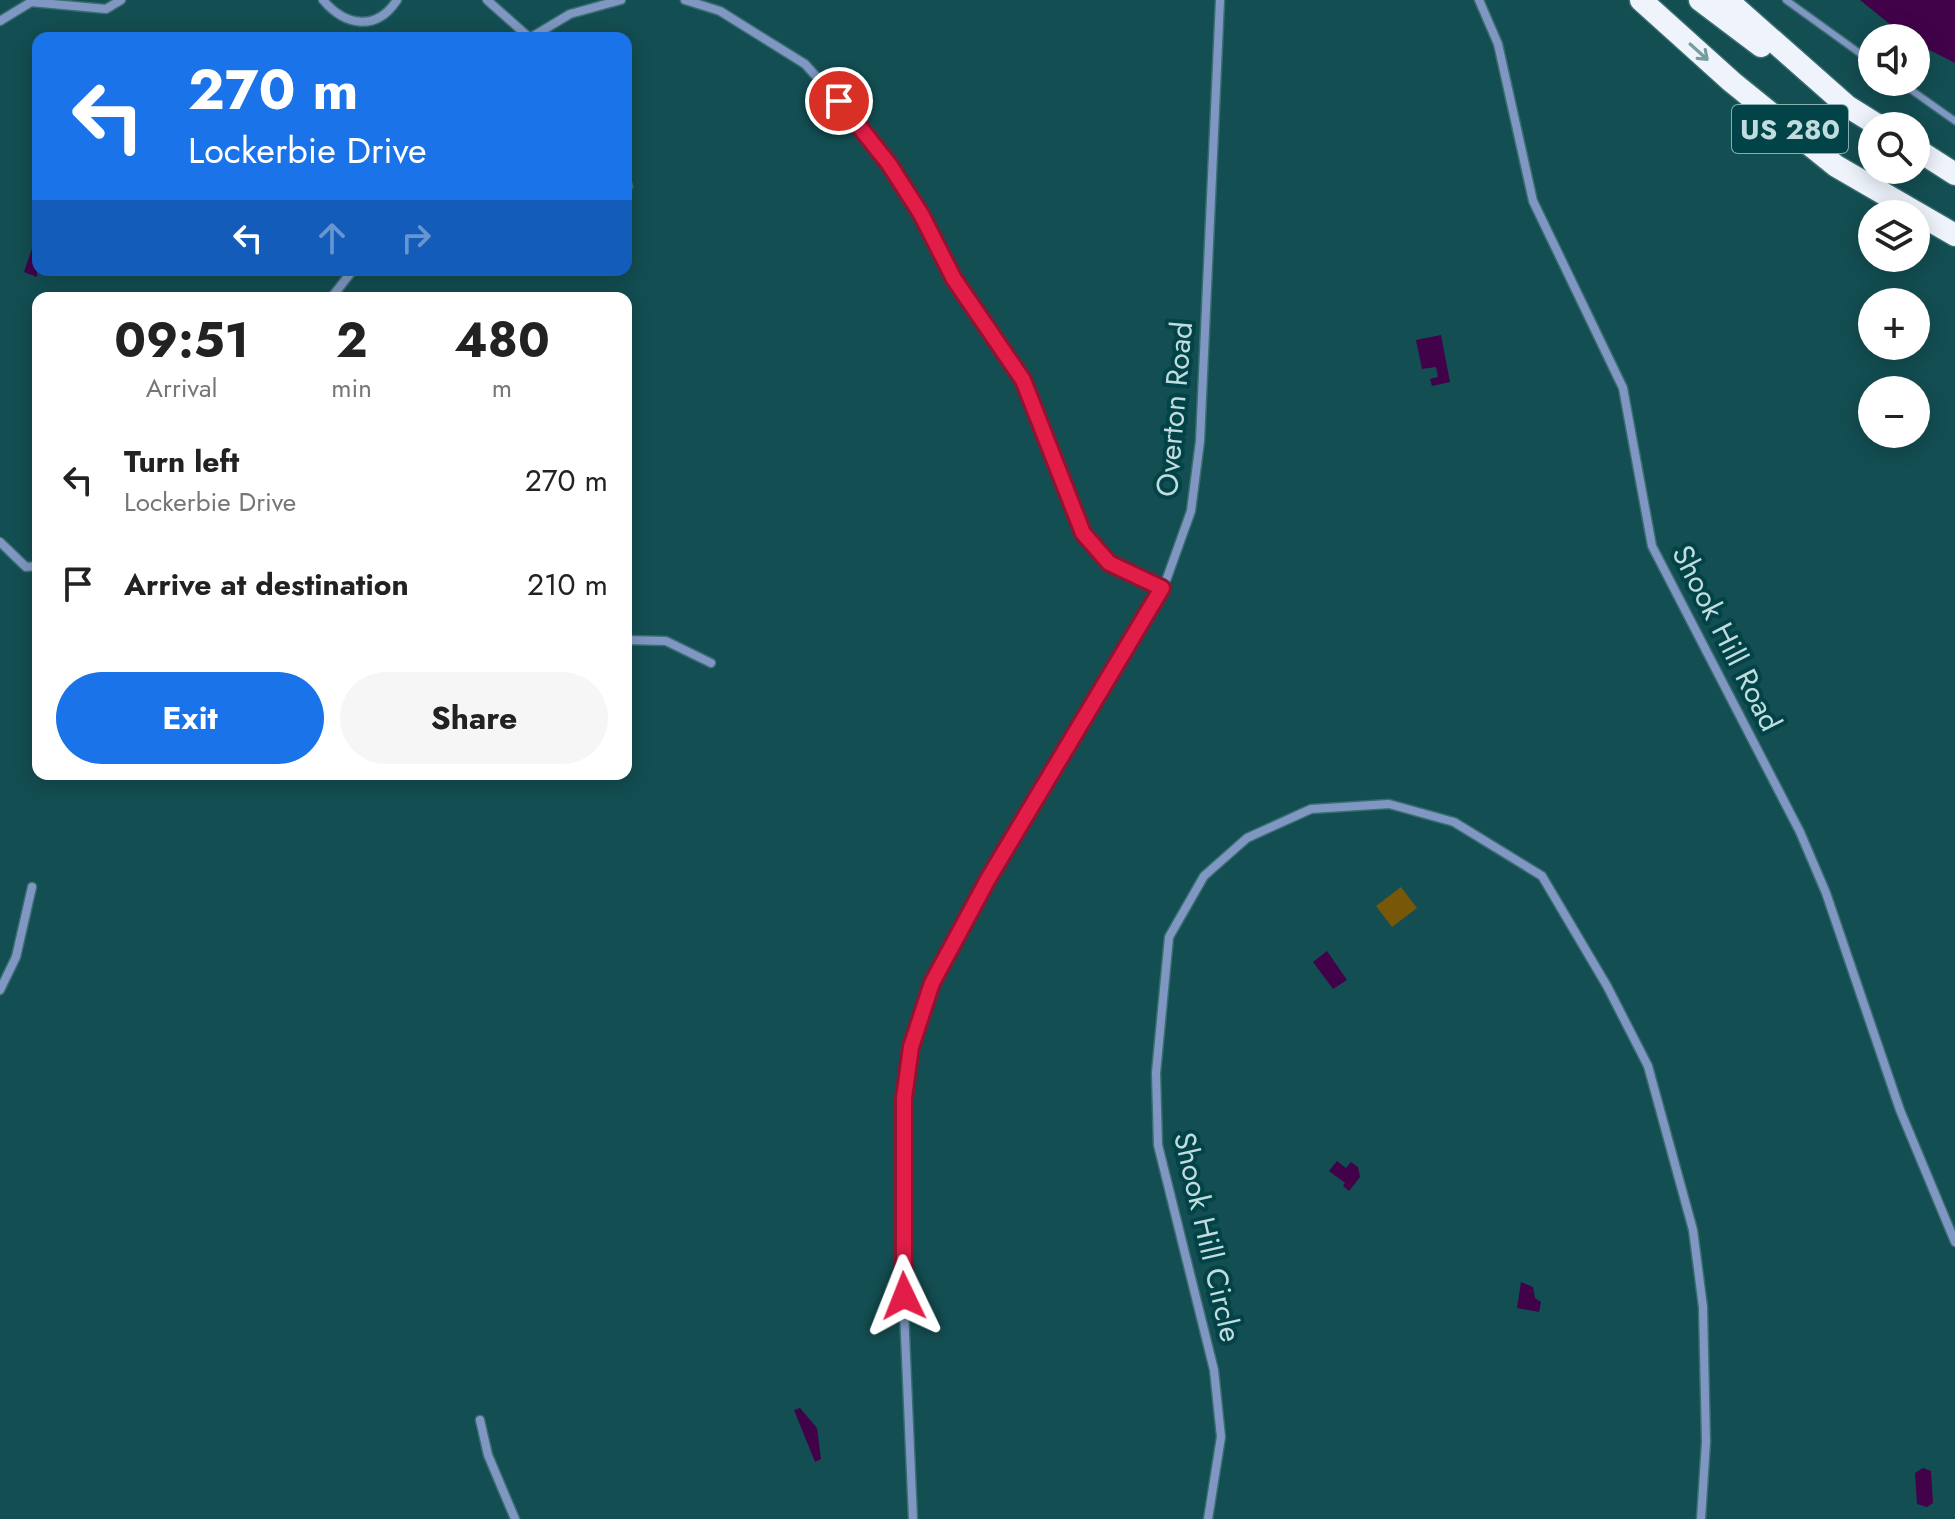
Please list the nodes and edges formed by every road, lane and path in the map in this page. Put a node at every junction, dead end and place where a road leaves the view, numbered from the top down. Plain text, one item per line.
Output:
1 (121, 0) edge
2 (323, 0) edge
3 (397, 0) edge
4 (487, 0) edge
5 (621, 0) edge
6 (685, 0) edge
7 (1220, 0) edge
8 (1479, 0) edge
9 (1641, 0) edge
10 (1700, 0) edge
11 (1727, 0) edge
12 (1786, 0) edge
13 (31, 1) edge
14 (0, 21) edge
15 (523, 32) edge
16 (540, 32) edge
17 (1858, 52) edge
18 (1920, 96) edge
19 (1847, 106) junction
20 (1858, 113) edge
21 (1955, 121) edge
22 (1930, 158) edge
23 (1955, 174) edge
24 (1955, 235) edge
25 (0, 542) edge
26 (32, 566) edge
27 (1162, 588) junction
28 (632, 640) edge
29 (711, 663) dead end
30 (32, 887) dead end
31 (0, 990) edge
32 (1955, 1242) edge
33 (480, 1420) dead end
34 (515, 1519) edge
35 (913, 1519) edge
36 (1208, 1519) edge
37 (1701, 1519) edge

1 - 13 street
2 - 3 street
4 - 15 street
5 - 16 street
6 - 27 street
7 - 27 street, Overton Road
8 - 32 street, Shook Hill Road
9 -> 24 highway, US 280
10 - 19 highway
11 - 19 highway, US 280
12 - 17 lane
13 - 14 street
18 - 21 lane
19 - 20 highway, US 280
22 - 23 highway
25 - 26 street
27 - 35 street, Overton Road
28 - 29 street
30 - 31 street
33 - 34 street
36 - 37 street, Shook Hill Circle

